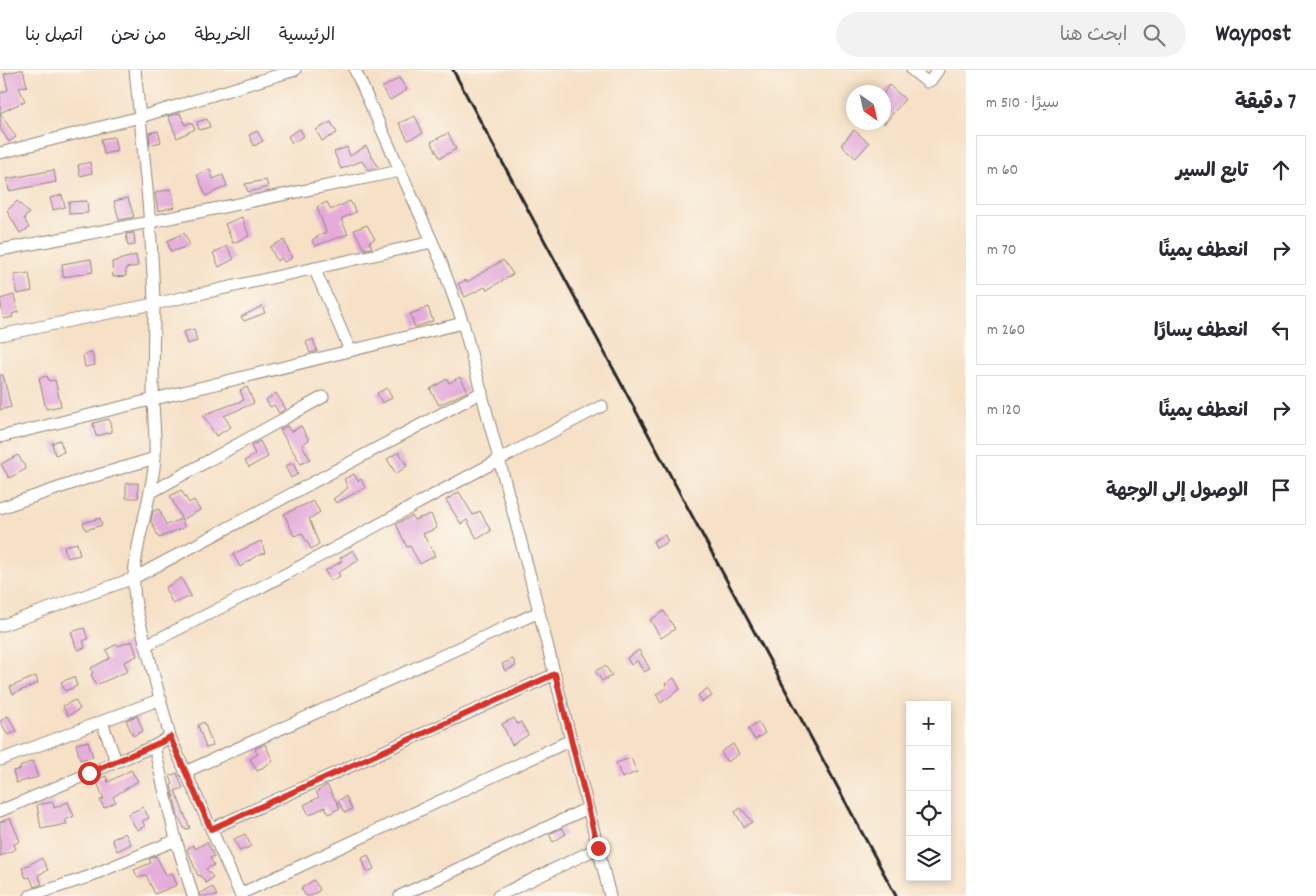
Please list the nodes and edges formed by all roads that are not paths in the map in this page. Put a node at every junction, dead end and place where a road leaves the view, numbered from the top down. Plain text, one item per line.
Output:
1 (135, 70) edge
2 (295, 70) edge
3 (355, 70) edge
4 (912, 70) edge
5 (938, 70) edge
6 (140, 118) junction
7 (0, 153) edge
8 (400, 171) junction
9 (150, 222) junction
10 (432, 242) junction
11 (0, 250) edge
12 (314, 268) junction
13 (154, 304) junction
14 (463, 323) junction
15 (0, 335) edge
16 (350, 350) junction
17 (482, 392) junction
18 (323, 397) dead end
19 (153, 398) junction
20 (602, 406) dead end
21 (0, 437) edge
22 (155, 458) junction
23 (499, 459) junction
24 (150, 493) junction
25 (0, 508) edge
26 (134, 578) junction
27 (539, 612) junction
28 (0, 626) edge
29 (146, 645) junction
30 (555, 674) junction
31 (160, 699) junction
32 (102, 722) junction
33 (170, 737) junction
34 (571, 740) junction
35 (154, 746) junction
36 (0, 760) edge
37 (116, 761) junction
38 (185, 772) junction
39 (588, 808) junction
40 (0, 811) edge
41 (211, 829) junction
42 (176, 840) junction
43 (598, 848) junction
44 (240, 895) edge
45 (30, 896) edge
46 (193, 896) edge
47 (400, 896) edge
48 (498, 896) edge
49 (610, 896) edge

1 - 6 street
2 - 6 street
3 - 8 street
4 - 5 street
6 - 7 street
6 - 9 street
8 - 9 street
8 - 10 street
9 - 11 street
9 - 13 street
10 - 12 street
10 - 14 street
12 - 13 street
12 - 16 street
13 - 15 street
13 - 19 street
14 - 16 street
14 - 17 street
16 - 19 street
17 - 23 street
17 - 26 street
18 - 24 street
19 - 21 street
19 - 22 street
20 - 23 street
22 - 24 street
22 - 25 street
23 - 27 street
23 - 29 street
24 - 26 street
26 - 28 street
26 - 29 street
27 - 30 street
27 - 38 street
29 - 31 street
30 - 34 street
30 - 41 street
31 - 32 street
31 - 33 street
32 - 36 street
32 - 37 street
33 - 35 street
33 - 38 street
34 - 39 street
34 - 44 street
35 - 37 street
35 - 42 street
37 - 40 street
38 - 41 street
39 - 43 street
39 - 47 street
41 - 44 street
42 - 45 street
42 - 46 street
43 - 48 street
43 - 49 street

